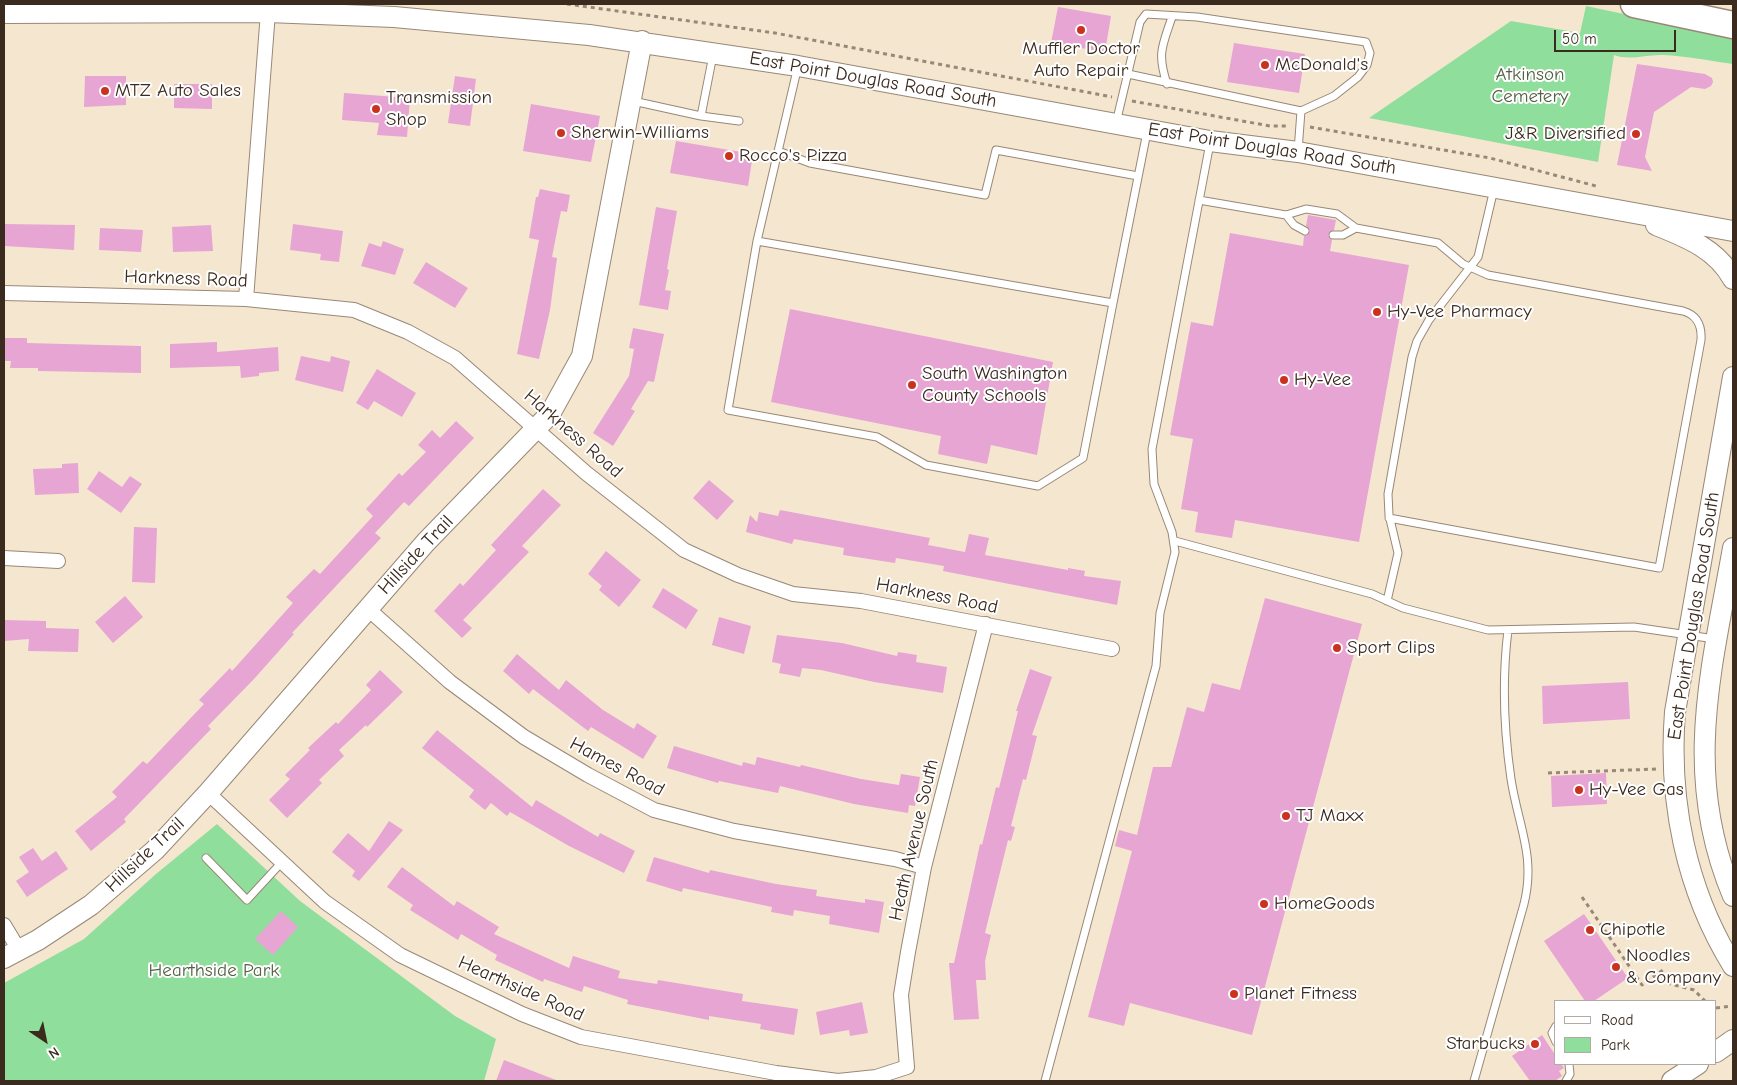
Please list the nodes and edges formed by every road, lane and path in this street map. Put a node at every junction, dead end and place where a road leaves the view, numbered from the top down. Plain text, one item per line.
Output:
1 (567, 4) edge
2 (1634, 4) edge
3 (268, 12) junction
4 (4, 13) edge
5 (1172, 17) junction
6 (1733, 25) edge
7 (642, 42) junction
8 (714, 52) junction
9 (798, 66) junction
10 (1128, 74) junction
11 (1167, 84) junction
12 (1121, 99) junction
13 (629, 100) junction
14 (1301, 111) junction
15 (701, 116) junction
16 (739, 121) dead end
17 (1116, 123) junction
18 (1301, 127) junction
19 (1148, 129) junction
20 (1210, 140) junction
21 (778, 151) junction
22 (1298, 152) junction
23 (1138, 176) junction
24 (1596, 186) dead end
25 (1494, 188) junction
26 (1199, 200) junction
27 (1624, 211) junction
28 (1286, 215) junction
29 (1356, 228) junction
30 (1305, 231) dead end
31 (1733, 231) edge
32 (1333, 235) dead end
33 (758, 241) junction
34 (1471, 268) junction
35 (1733, 279) edge
36 (4, 293) edge
37 (246, 299) junction
38 (1113, 303) junction
39 (1733, 377) edge
40 (537, 428) junction
41 (1389, 518) junction
42 (1174, 541) junction
43 (1733, 548) edge
44 (4, 558) edge
45 (58, 561) dead end
46 (1387, 601) junction
47 (367, 608) junction
48 (986, 624) junction
49 (1508, 630) junction
50 (1689, 634) junction
51 (1718, 639) junction
52 (1112, 649) dead end
53 (1661, 768) dead end
54 (1548, 773) dead end
55 (208, 793) junction
56 (206, 858) dead end
57 (282, 862) junction
58 (924, 867) junction
59 (1733, 896) edge
60 (1582, 897) dead end
61 (4, 925) edge
62 (11, 954) edge
63 (1733, 966) edge
64 (1663, 970) dead end
65 (1667, 983) dead end
66 (1703, 1000) edge
67 (1731, 1006) dead end
68 (1717, 1008) edge
69 (1733, 1040) edge
70 (1717, 1051) edge
71 (1569, 1065) edge
72 (1696, 1065) edge
73 (907, 1067) joint
74 (1045, 1081) edge
75 (1474, 1081) edge
76 (1566, 1081) edge
77 (1672, 1081) edge

1 - 12 path
2 - 6 highway
3 - 4 street, East Point Douglas Road South
3 - 7 street, East Point Douglas Road South
3 - 37 street
5 - 10 lane
5 - 11 lane
5 - 14 lane
7 - 8 street, East Point Douglas Road South
7 - 13 street, Hillside Trail
8 - 9 street, East Point Douglas Road South
8 - 15 lane
9 - 17 street, East Point Douglas Road South
9 - 21 lane
10 - 11 lane
10 - 12 lane
11 - 14 lane
12 - 17 lane
12 - 18 path
13 - 15 lane
13 - 40 street, Hillside Trail
14 - 18 lane
15 - 16 lane
17 - 19 street, East Point Douglas Road South
18 - 22 lane
18 - 24 path
19 - 20 street, East Point Douglas Road South
19 - 23 lane
20 - 22 street, East Point Douglas Road South
20 - 26 lane
21 - 23 lane
21 - 33 lane
22 - 25 street, East Point Douglas Road South
23 - 38 lane
25 - 27 street, East Point Douglas Road South
25 - 34 lane
26 - 28 lane
26 - 42 lane
27 - 31 street, East Point Douglas Road South
27 - 35 street
28 - 29 lane
28 - 30 lane
29 - 32 lane
29 - 34 lane
33 - 38 lane
33 - 38 lane
34 - 41 lane
34 - 41 lane
36 - 37 street, Harkness Road
37 - 40 street, Harkness Road
39 - 50 street, East Point Douglas Road South
40 - 47 street, Hillside Trail
40 - 48 street, Harkness Road
41 - 46 lane
42 - 46 lane
42 - 74 lane
43 - 51 street, East Point Douglas Road South
44 - 45 street
46 - 49 lane
47 - 55 street, Hillside Trail
47 - 58 street, Hames Road
48 - 52 street, Harkness Road
48 - 58 street, Heath Avenue South
49 - 50 lane
49 - 75 lane
50 - 51 lane
50 - 63 street, East Point Douglas Road South
51 - 59 street, East Point Douglas Road South
53 - 54 path
55 - 57 street, Hearthside Road
55 - 62 street, Hillside Trail
56 - 57 lane
57 - 73 street, Hearthside Road
58 - 73 street, Heath Avenue South
60 - 64 path
61 - 62 street
65 - 66 path
67 - 68 path
69 - 70 street
71 - 76 lane
72 - 77 street

